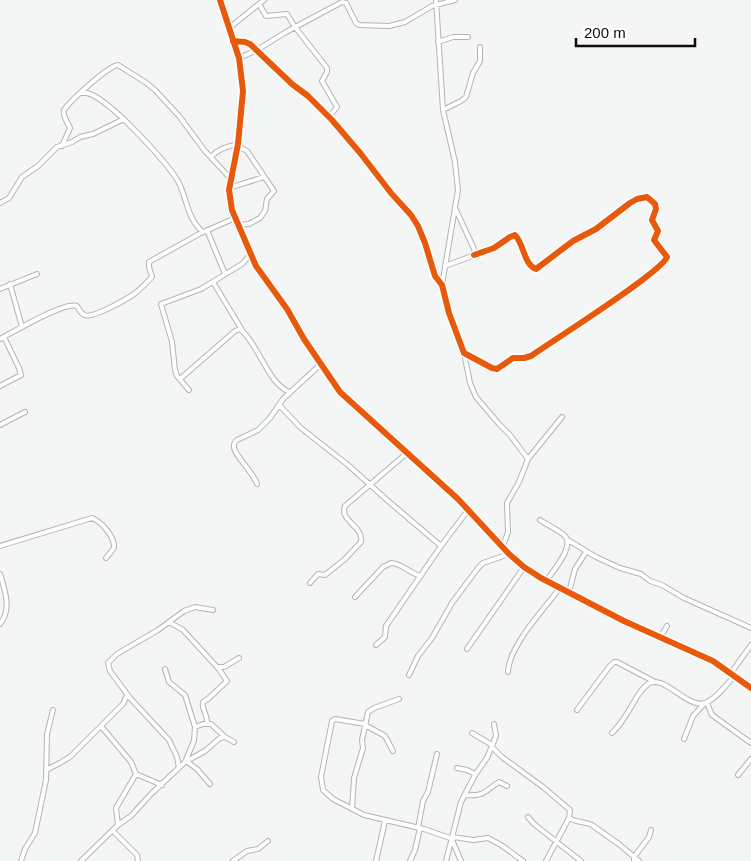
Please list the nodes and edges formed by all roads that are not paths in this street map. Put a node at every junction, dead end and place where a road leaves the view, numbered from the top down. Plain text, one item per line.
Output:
1 (220, 0) edge
2 (264, 0) edge
3 (455, 0) edge
4 (343, 1) edge
5 (436, 2) edge
6 (259, 4) junction
7 (295, 27) junction
8 (229, 28) junction
9 (468, 37) dead end
10 (233, 42) junction
11 (438, 42) junction
12 (480, 47) dead end
13 (257, 50) junction
14 (239, 58) junction
15 (87, 87) junction
16 (79, 93) junction
17 (89, 94) junction
18 (443, 110) junction
19 (329, 117) junction
20 (124, 119) junction
21 (238, 145) junction
22 (62, 146) junction
23 (211, 157) junction
24 (264, 177) junction
25 (230, 178) junction
26 (229, 188) junction
27 (0, 203) edge
28 (456, 210) junction
29 (235, 218) junction
30 (237, 225) junction
31 (205, 231) junction
32 (250, 255) junction
33 (474, 255) junction
34 (445, 266) junction
35 (37, 274) dead end
36 (225, 274) junction
37 (213, 282) junction
38 (10, 284) junction
39 (442, 285) junction
40 (0, 289) edge
41 (238, 323) junction
42 (22, 327) junction
43 (242, 330) junction
44 (235, 331) junction
45 (2, 338) edge
46 (464, 353) junction
47 (322, 363) junction
48 (180, 379) junction
49 (0, 386) edge
50 (189, 390) dead end
51 (290, 392) junction
52 (279, 405) junction
53 (26, 412) dead end
54 (562, 417) dead end
55 (0, 426) edge
56 (407, 453) junction
57 (528, 459) junction
58 (258, 484) dead end
59 (370, 485) junction
60 (470, 510) junction
61 (540, 520) dead end
62 (568, 540) junction
63 (0, 546) edge
64 (441, 546) junction
65 (503, 546) junction
66 (586, 552) junction
67 (509, 554) junction
68 (106, 558) dead end
69 (524, 567) junction
70 (0, 574) edge
71 (421, 576) junction
72 (546, 581) junction
73 (310, 583) dead end
74 (560, 588) junction
75 (569, 592) junction
76 (355, 596) dead end
77 (213, 610) dead end
78 (177, 616) junction
79 (169, 622) junction
80 (0, 624) edge
81 (177, 625) junction
82 (666, 626) dead end
83 (751, 628) edge
84 (660, 638) junction
85 (376, 645) dead end
86 (751, 645) edge
87 (467, 649) dead end
88 (239, 658) dead end
89 (217, 667) junction
90 (165, 669) dead end
91 (508, 672) dead end
92 (733, 674) junction
93 (409, 675) dead end
94 (655, 682) junction
95 (751, 688) edge
96 (127, 695) junction
97 (399, 699) dead end
98 (706, 703) junction
99 (53, 710) dead end
100 (577, 710) dead end
101 (207, 723) junction
102 (494, 724) dead end
103 (365, 725) junction
104 (101, 726) junction
105 (195, 728) junction
106 (472, 733) dead end
107 (612, 733) dead end
108 (225, 737) junction
109 (684, 739) dead end
110 (234, 742) dead end
111 (751, 743) edge
112 (492, 746) junction
113 (393, 751) dead end
114 (437, 754) dead end
115 (751, 759) edge
116 (185, 762) junction
117 (178, 768) junction
118 (457, 768) dead end
119 (46, 770) junction
120 (136, 774) junction
121 (475, 774) junction
122 (738, 775) dead end
123 (210, 784) dead end
124 (162, 785) junction
125 (508, 786) dead end
126 (465, 795) junction
127 (352, 809) junction
128 (528, 817) dead end
129 (569, 818) junction
130 (384, 821) junction
131 (118, 825) junction
132 (419, 828) junction
133 (651, 830) dead end
134 (113, 831) junction
135 (453, 839) junction
136 (557, 841) junction
137 (268, 842) dead end
138 (634, 859) edge
139 (21, 861) edge
140 (81, 861) edge
141 (138, 861) edge
142 (233, 861) edge
143 (376, 861) edge
144 (410, 861) edge
145 (446, 861) edge
146 (461, 861) edge
147 (523, 861) edge
148 (546, 861) edge
149 (581, 861) edge
150 (639, 861) edge

1 - 8 street
2 - 6 street
3 - 5 street
4 - 5 street
4 - 7 street
5 - 11 street
6 - 7 street
6 - 8 street
7 - 13 street
7 - 19 street
8 - 10 street
9 - 11 street
10 - 13 street
10 - 14 street
11 - 18 street
12 - 18 street
13 - 14 street
13 - 19 street
14 - 21 street
15 - 16 street
15 - 17 street
15 - 23 street
16 - 17 street
16 - 22 street
17 - 20 street
18 - 28 street
19 - 39 street
20 - 22 street
20 - 31 street
21 - 23 street
21 - 24 street
21 - 25 street
22 - 27 street
23 - 25 street
24 - 26 street
24 - 30 street
25 - 26 street
26 - 29 street
28 - 33 street
28 - 34 street
29 - 30 street
29 - 31 street
30 - 32 street
31 - 36 street
31 - 42 street
32 - 36 street
32 - 47 street
33 - 34 street
33 - 46 street
34 - 39 street
35 - 38 street
36 - 37 street
37 - 41 street
37 - 48 street
38 - 40 street
38 - 42 street
39 - 46 street
41 - 43 street
41 - 44 street
42 - 45 street
43 - 44 street
43 - 51 street
44 - 48 street
45 - 49 street
46 - 57 street
47 - 51 street
47 - 56 street
48 - 50 street
51 - 52 street
52 - 58 street
52 - 59 street
53 - 55 street
54 - 57 street
56 - 59 street
56 - 60 street
57 - 65 street
59 - 64 street
59 - 73 street
60 - 64 street
60 - 65 street
61 - 62 street
62 - 66 street
62 - 72 street
63 - 68 street
64 - 71 street
65 - 67 street
66 - 75 street
66 - 83 street
67 - 69 street
67 - 93 street
69 - 72 street
69 - 87 street
70 - 80 street
71 - 76 street
71 - 85 street
72 - 74 street
74 - 75 street
74 - 91 street
75 - 84 street
77 - 78 street
78 - 79 street
78 - 81 street
79 - 81 street
79 - 96 street
81 - 89 street
82 - 84 street
84 - 92 street
86 - 92 street
88 - 89 street
89 - 101 street
90 - 105 street
92 - 95 street
92 - 98 street
94 - 98 street
94 - 100 street
94 - 107 street
96 - 104 street
96 - 117 street
97 - 103 street
98 - 109 street
98 - 111 street
99 - 119 street
101 - 105 street
101 - 108 street
102 - 112 street
103 - 113 street
103 - 127 street
103 - 127 street
104 - 119 street
104 - 120 street
105 - 116 street
106 - 112 street
108 - 110 street
108 - 116 street
112 - 121 street
112 - 129 street
114 - 132 street
115 - 122 street
116 - 117 street
116 - 123 street
117 - 124 street
118 - 121 street
119 - 139 street
120 - 124 street
120 - 131 street
121 - 126 street
124 - 131 street
125 - 126 street
126 - 135 street
127 - 130 street
128 - 136 street
129 - 136 street
129 - 138 street
130 - 132 street
130 - 143 street
131 - 134 street
132 - 135 street
132 - 144 street
133 - 138 street
134 - 140 street
134 - 141 street
135 - 145 street
135 - 146 street
135 - 147 street
136 - 148 street
136 - 149 street
137 - 142 street
138 - 150 street

